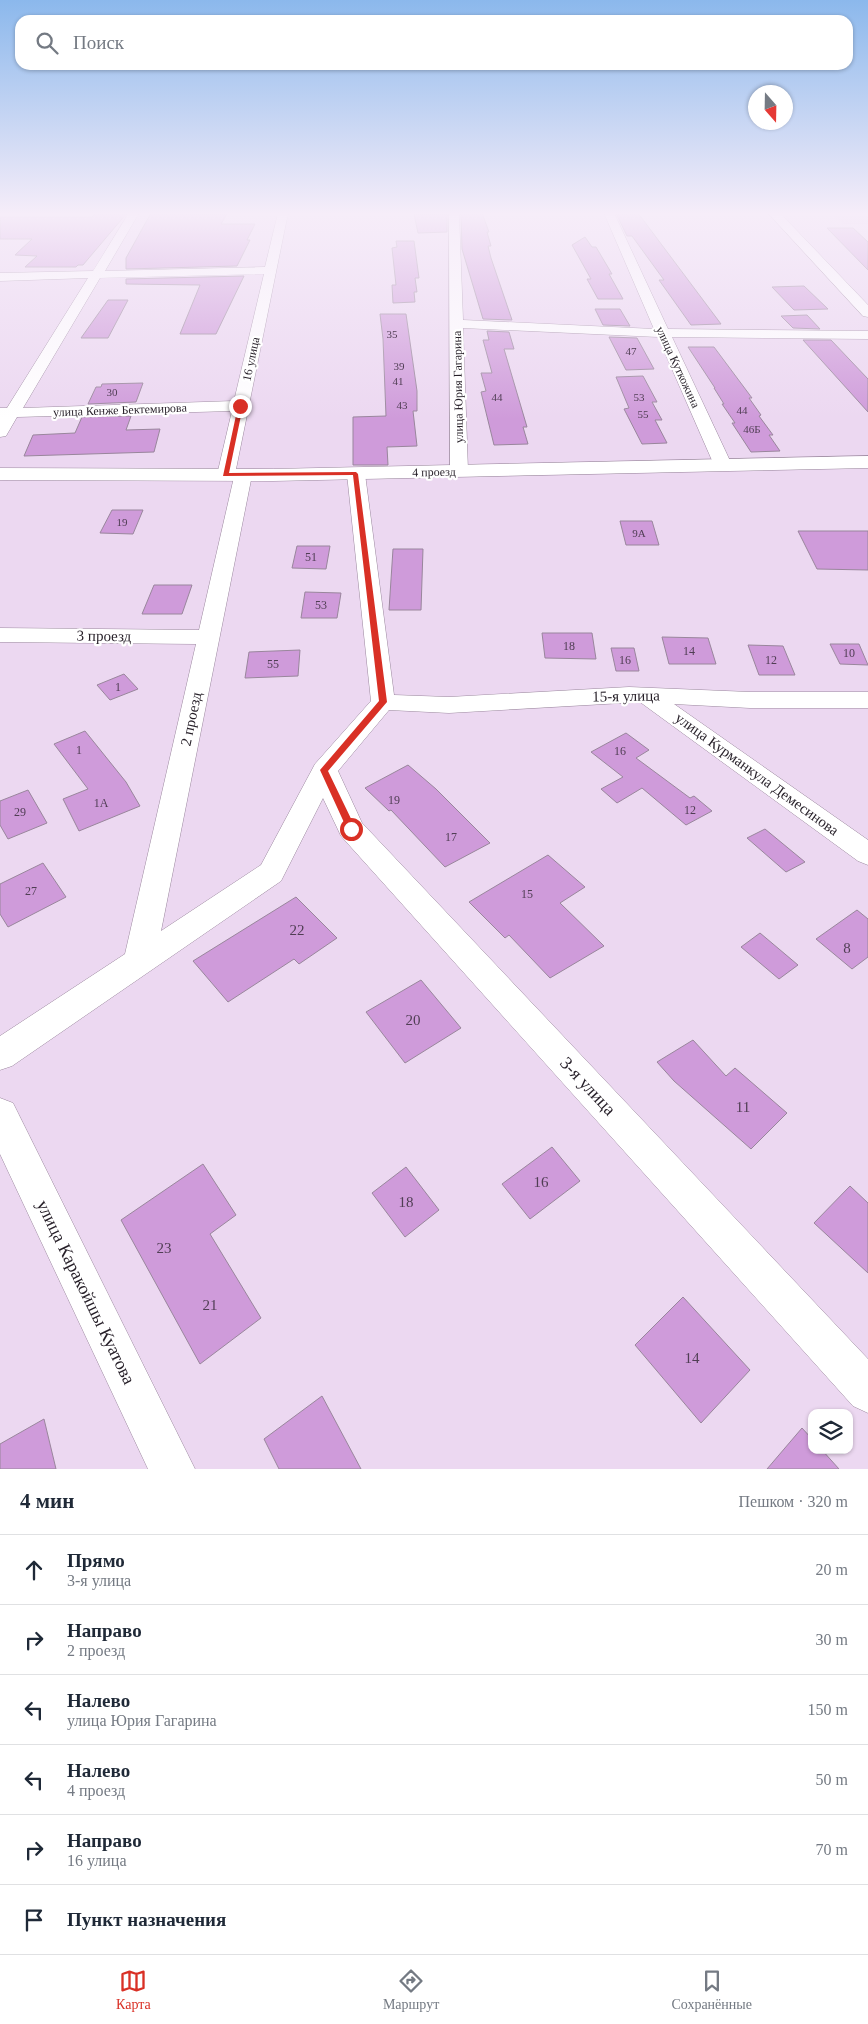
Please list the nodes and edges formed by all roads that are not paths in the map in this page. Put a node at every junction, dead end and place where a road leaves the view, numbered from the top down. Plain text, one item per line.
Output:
1 (92, 282) edge
2 (268, 282) edge
3 (455, 282) edge
4 (640, 282) edge
5 (838, 282) edge
6 (868, 313) edge
7 (456, 324) junction
8 (663, 334) junction
9 (868, 335) edge
10 (240, 406) junction
11 (6, 413) edge
12 (0, 432) edge
13 (868, 462) edge
14 (724, 465) junction
15 (459, 471) junction
16 (0, 474) edge
17 (356, 474) junction
18 (234, 475) junction
19 (0, 635) edge
20 (209, 637) junction
21 (646, 695) junction
22 (868, 700) edge
23 (383, 702) junction
24 (324, 770) junction
25 (868, 854) edge
26 (139, 963) junction
27 (0, 1055) edge
28 (0, 1115) edge
29 (868, 1391) edge
30 (172, 1469) edge

1 - 11 street
2 - 10 street, 16 улица
3 - 7 street, улица Юрия Гагарина
4 - 8 street, улица Куткожина
5 - 6 street
7 - 8 street
7 - 15 street, улица Юрия Гагарина
8 - 9 street
8 - 14 street, улица Куткожина
10 - 11 street, улица Кенже Бектемирова
10 - 18 street, 16 улица
11 - 12 street
13 - 14 street, 4 проезд
14 - 15 street, 4 проезд
15 - 17 street, 4 проезд
16 - 18 street, 4 проезд
17 - 18 street, 4 проезд
17 - 23 street
18 - 20 street, 2 проезд
19 - 20 street, 3 проезд
20 - 26 street, 2 проезд
21 - 22 street, 15-я улица
21 - 23 street, 15-я улица
21 - 25 street, улица Курманкула Демесинова
23 - 24 street
24 - 26 street
24 - 29 street, 3-я улица
26 - 27 street
28 - 30 street, улица Каракойшы Куатова

